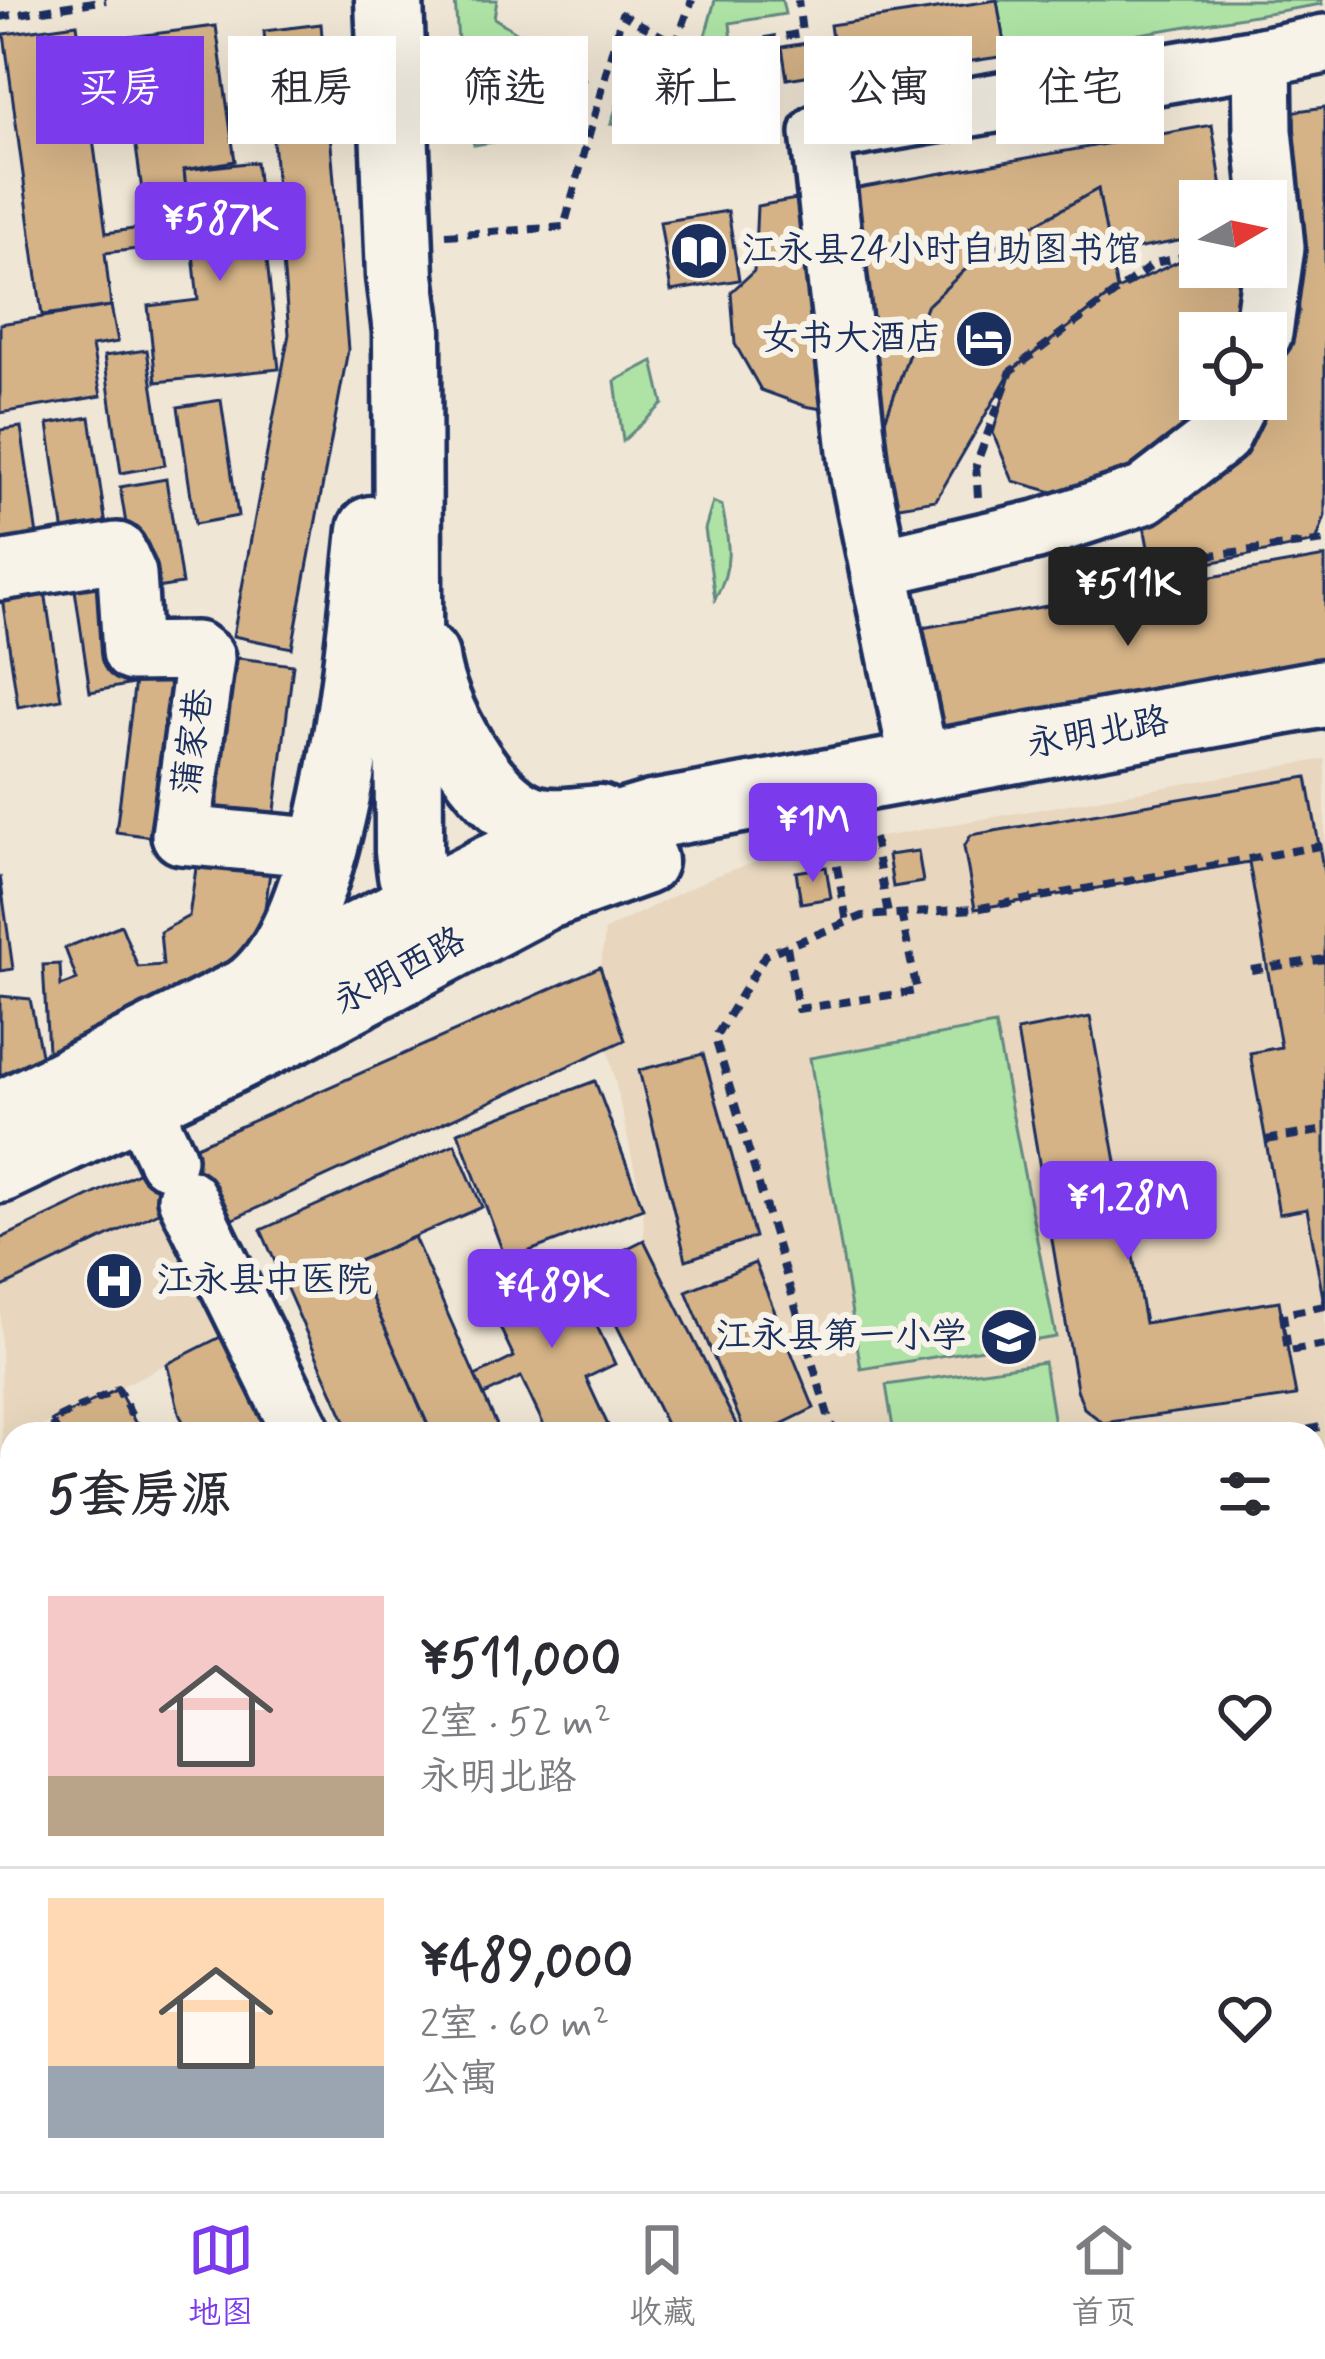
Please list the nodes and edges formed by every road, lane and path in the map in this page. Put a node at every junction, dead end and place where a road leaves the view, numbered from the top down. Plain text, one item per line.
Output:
1 (106, 0) edge
2 (389, 0) edge
3 (692, 0) edge
4 (798, 0) edge
5 (0, 16) edge
6 (1325, 44) edge
7 (1262, 57) junction
8 (972, 107) edge
9 (804, 136) edge
10 (821, 144) edge
11 (399, 257) junction
12 (1179, 258) edge
13 (1266, 312) edge
14 (393, 362) junction
15 (1229, 420) edge
16 (408, 482) junction
17 (1108, 507) junction
18 (1325, 541) edge
19 (985, 542) junction
20 (879, 567) junction
21 (0, 571) edge
22 (1325, 693) edge
23 (891, 792) junction
24 (668, 812) junction
25 (833, 845) dead end
26 (1325, 845) edge
27 (324, 848) junction
28 (902, 913) junction
29 (888, 914) junction
30 (847, 922) junction
31 (415, 935) junction
32 (787, 946) junction
33 (1325, 959) edge
34 (1252, 970) dead end
35 (243, 996) junction
36 (0, 1116) edge
37 (1325, 1130) edge
38 (1266, 1140) dead end
39 (165, 1153) junction
40 (0, 1169) edge
41 (1325, 1306) edge
42 (1325, 1345) edge
43 (52, 1422) edge
44 (135, 1422) edge
45 (297, 1422) edge
46 (830, 1422) edge

1 - 5 path
2 - 11 main road
3 - 11 path
4 - 9 path
6 - 7 street
7 - 8 street
7 - 13 street
10 - 20 street
11 - 14 main road
11 - 16 main road
12 - 19 path
14 - 27 main road
14 - 31 main road
15 - 17 street
16 - 24 main road
16 - 31 main road
17 - 18 path
17 - 19 street
19 - 20 street
20 - 23 street
21 - 27 street, 蒲家巷
22 - 23 main road, 永明北路
23 - 24 main road, 永明西路
23 - 29 path
23 - 31 main road, 永明西路
24 - 31 main road, 永明西路
25 - 30 path
26 - 28 path
27 - 35 main road
28 - 29 path
28 - 32 path
29 - 30 path
30 - 32 path
31 - 35 main road, 永明西路
31 - 39 main road, 永明西路
32 - 46 path
33 - 34 path
35 - 36 main road, 永明西路
37 - 38 path
39 - 40 main road, 永明西路
39 - 45 street
41 - 42 path
43 - 44 path

